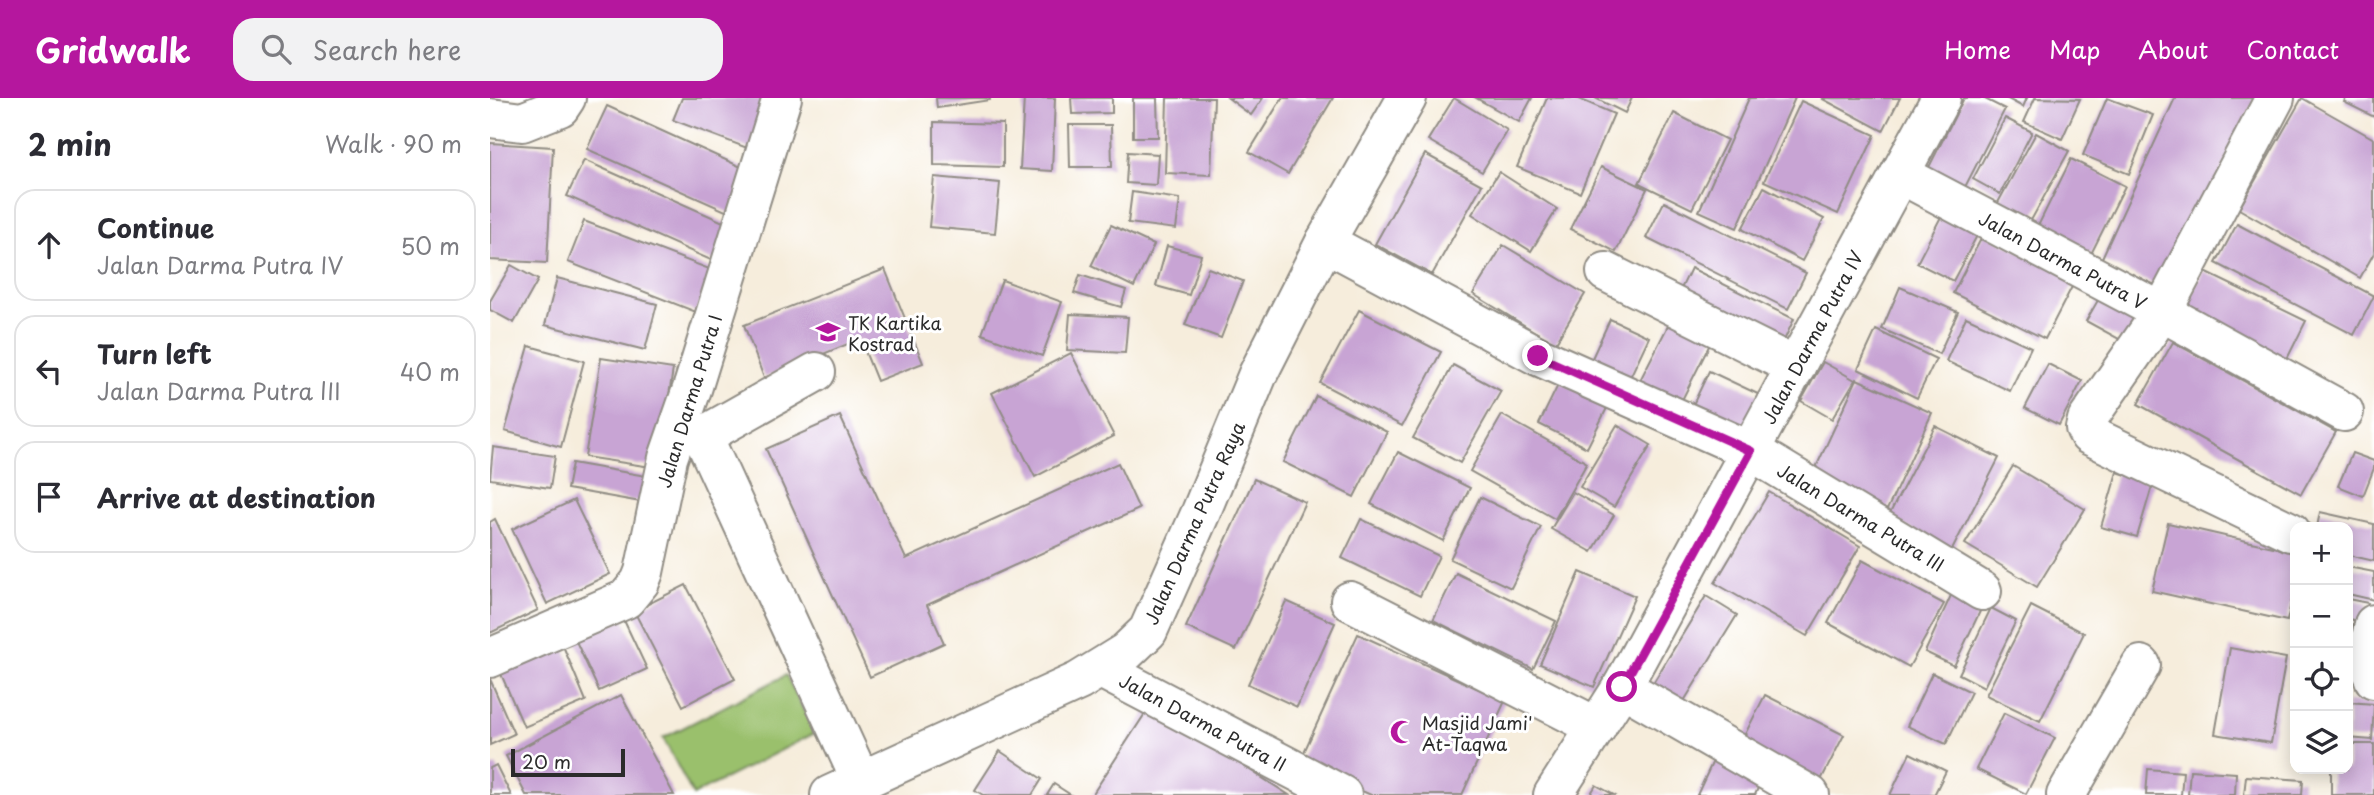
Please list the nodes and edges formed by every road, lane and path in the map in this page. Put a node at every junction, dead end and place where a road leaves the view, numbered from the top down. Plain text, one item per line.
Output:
1 (566, 98) edge
2 (1407, 98) edge
3 (1941, 98) edge
4 (2275, 98) edge
5 (790, 102) edge
6 (490, 118) edge
7 (1900, 174) junction
8 (1325, 242) junction
9 (1606, 272) dead end
10 (2162, 312) junction
11 (1796, 368) junction
12 (816, 372) dead end
13 (2344, 412) dead end
14 (1751, 451) junction
15 (2290, 532) edge
16 (1982, 591) dead end
17 (1350, 601) dead end
18 (2374, 624) edge
19 (490, 658) edge
20 (2141, 665) dead end
21 (1101, 668) junction
22 (2374, 679) edge
23 (1622, 687) junction
24 (1597, 727) junction
25 (846, 788) edge
26 (1342, 795) edge
27 (1553, 795) edge
28 (1810, 795) edge
29 (2066, 795) edge

1 - 6 street
2 - 8 street, Jalan Darma Putra Raya
3 - 7 street, Jalan Darma Putra IV
4 - 10 street, Jalan Darma Putra V
5 - 19 street, Jalan Darma Putra I
7 - 10 street, Jalan Darma Putra V
7 - 11 street, Jalan Darma Putra IV
8 - 14 street, Jalan Darma Putra III
8 - 21 street, Jalan Darma Putra Raya
9 - 11 street
10 - 13 street
10 - 15 street
11 - 14 street, Jalan Darma Putra IV
12 - 25 street
14 - 16 street, Jalan Darma Putra III
14 - 23 street, Jalan Darma Putra IV
17 - 24 street
18 - 22 street
20 - 29 street
21 - 25 street, Jalan Darma Putra Raya
21 - 26 street, Jalan Darma Putra II
23 - 24 street, Jalan Darma Putra IV
23 - 28 street
24 - 27 street, Jalan Darma Putra IV

